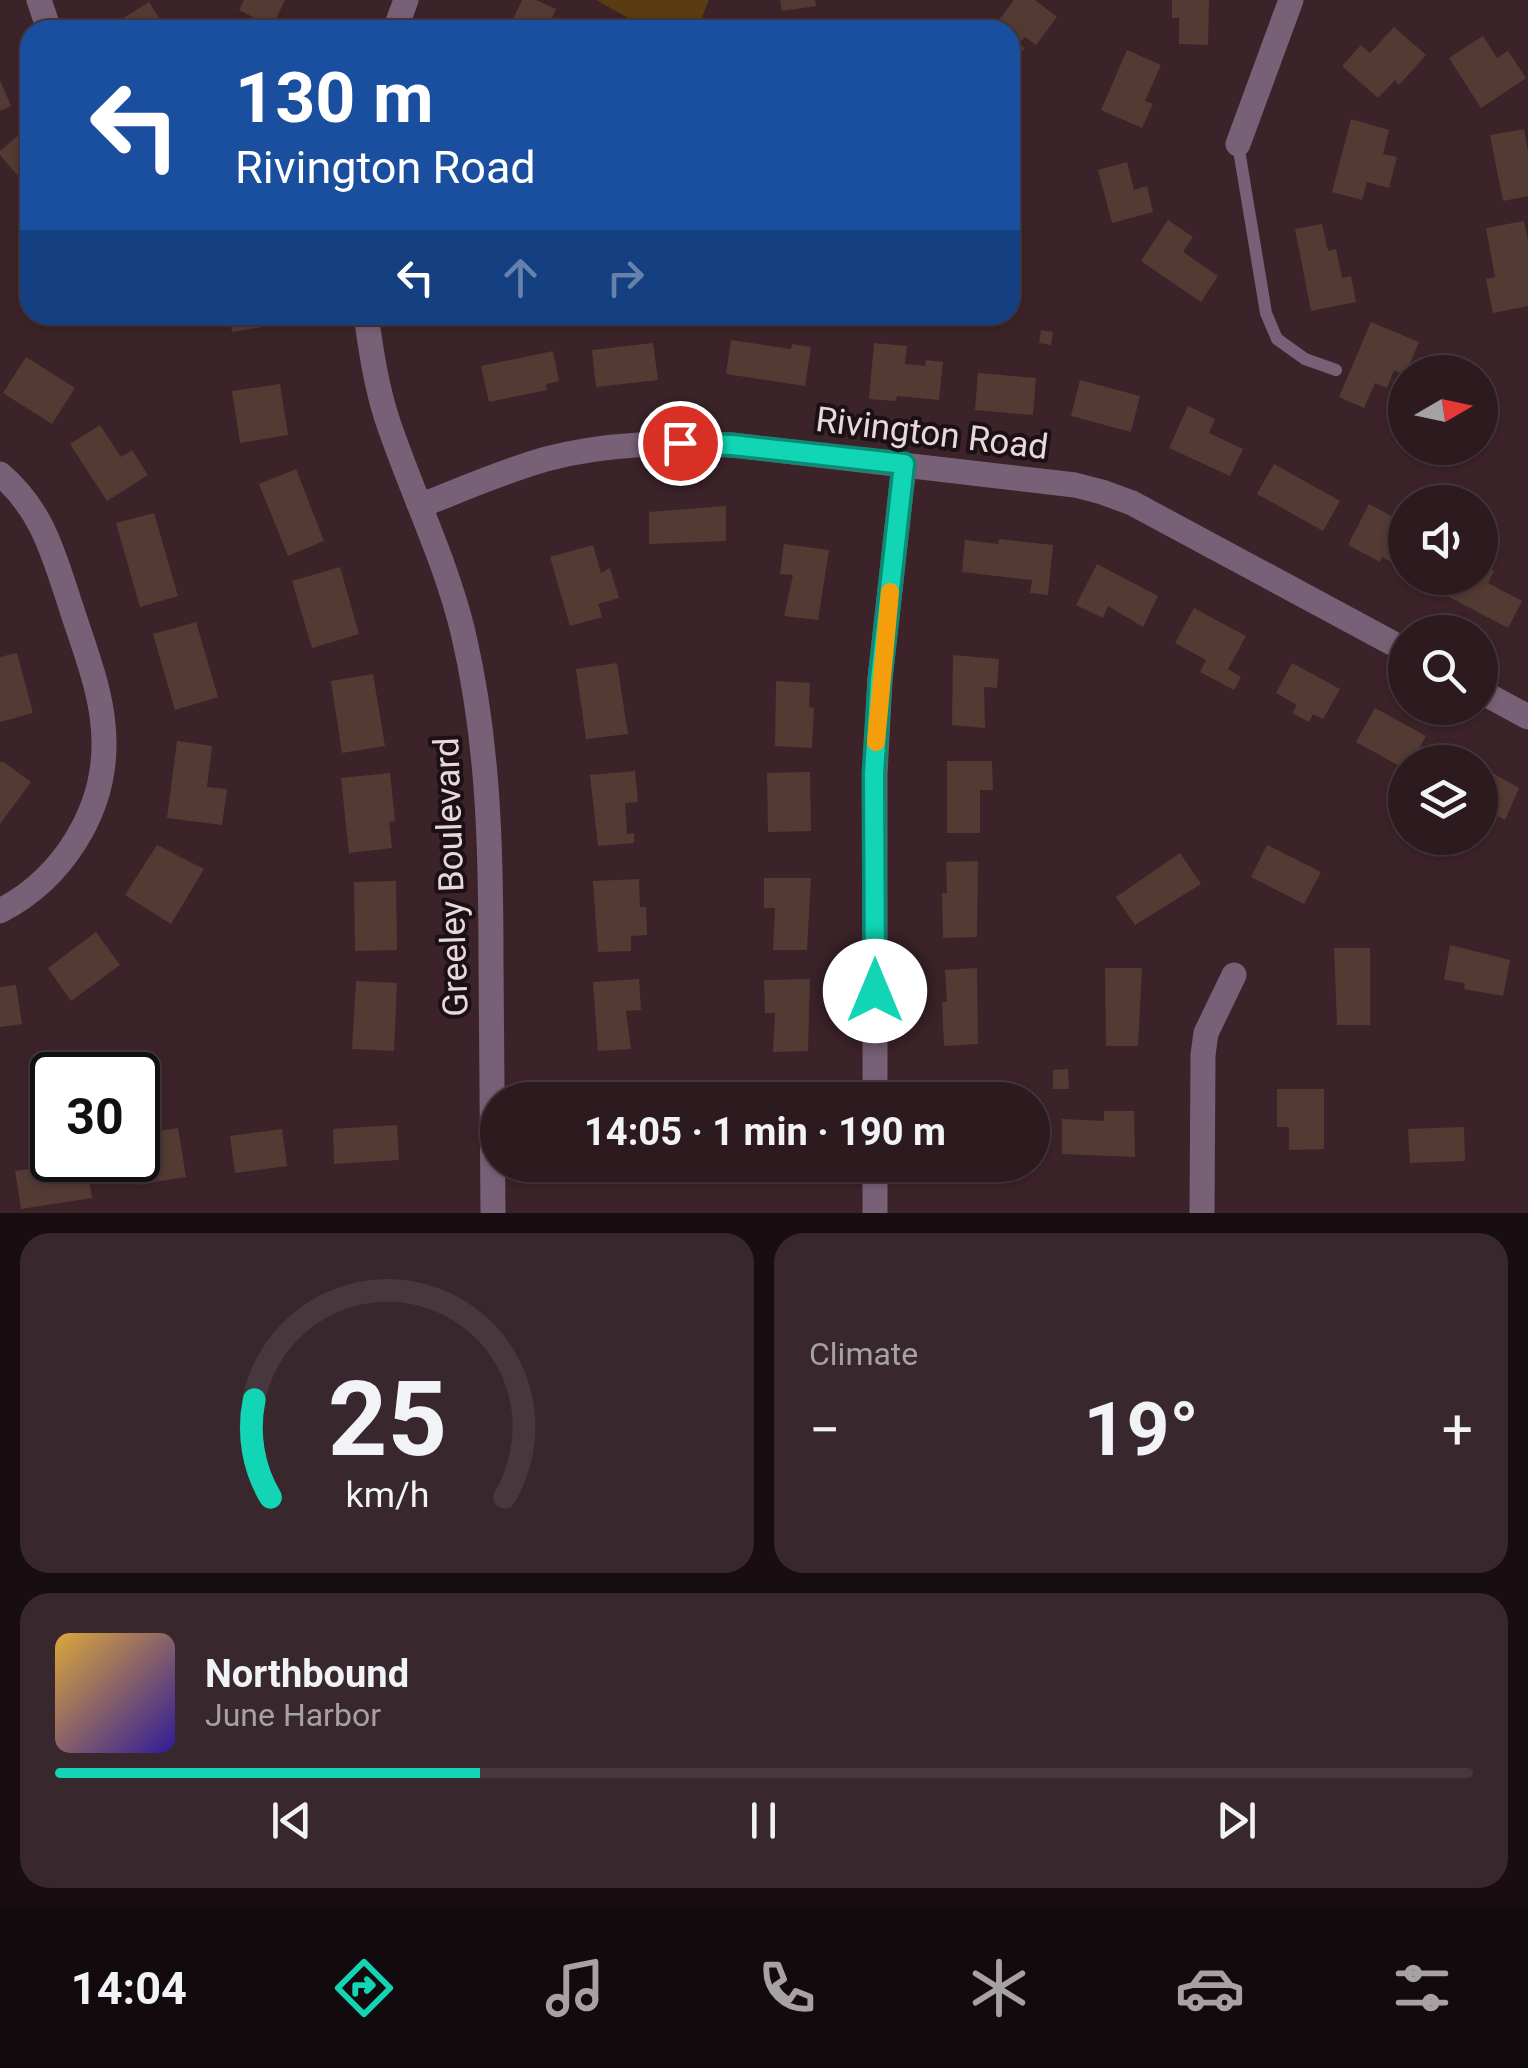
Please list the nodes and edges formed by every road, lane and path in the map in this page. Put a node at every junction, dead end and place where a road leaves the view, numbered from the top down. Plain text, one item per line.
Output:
1 (1290, 0) edge
2 (1238, 144) joint
3 (367, 325) edge
4 (1336, 370) dead end
5 (904, 464) junction
6 (0, 474) edge
7 (422, 505) junction
8 (1388, 641) edge
9 (1498, 701) edge
10 (1528, 717) edge
11 (0, 910) edge
12 (1234, 975) dead end
13 (875, 1082) edge
14 (875, 1182) edge
15 (492, 1213) edge
16 (875, 1213) edge
17 (1202, 1213) edge

1 - 2 street
2 - 4 lane
3 - 7 street, Greeley Boulevard
5 - 7 street, Rivington Road
5 - 8 street, Rivington Road
5 - 13 street
6 - 11 street
7 - 15 street, Greeley Boulevard
9 - 10 street
12 - 17 street
14 - 16 street

